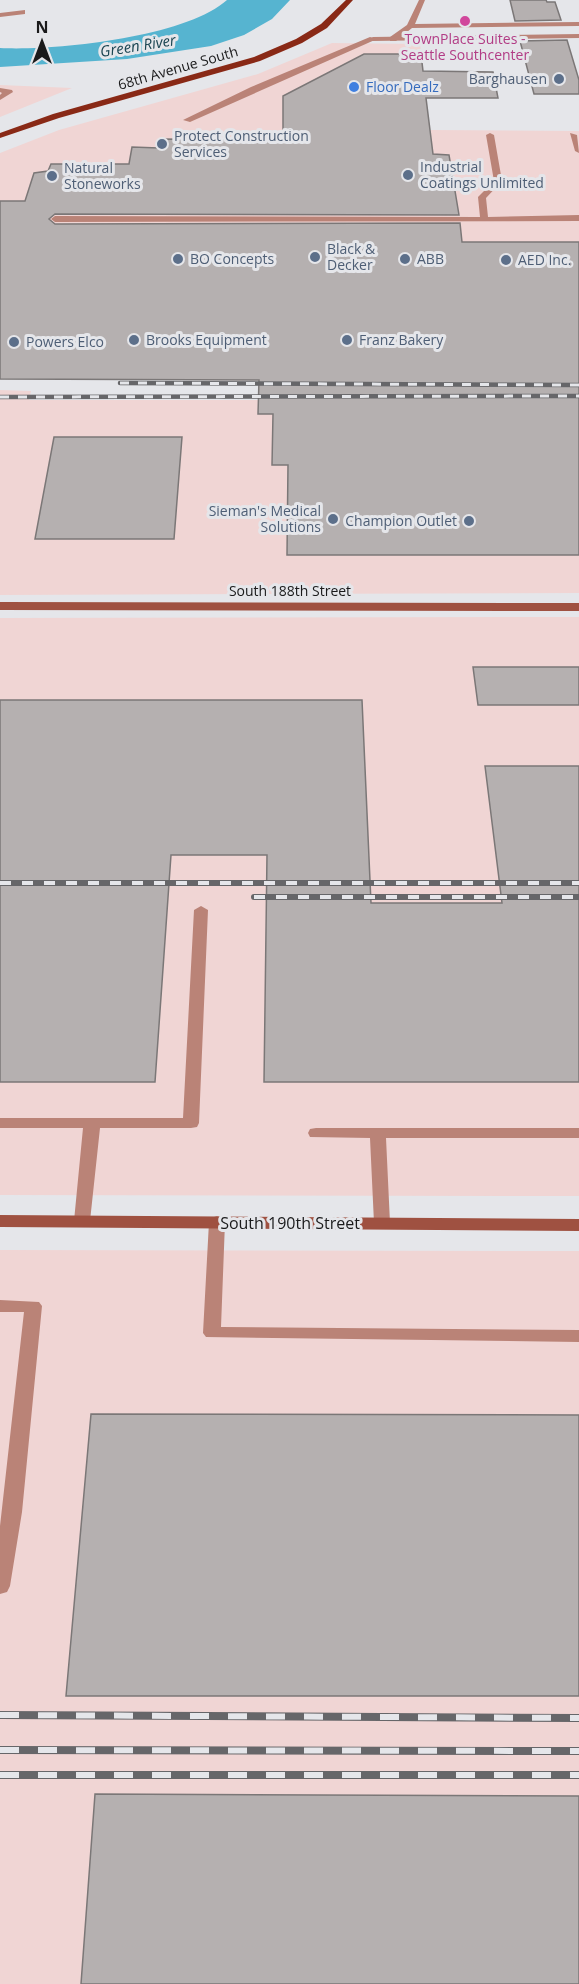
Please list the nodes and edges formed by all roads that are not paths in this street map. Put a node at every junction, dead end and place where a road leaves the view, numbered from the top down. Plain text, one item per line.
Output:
1 (350, 0) edge
2 (422, 0) edge
3 (22, 12) dead end
4 (0, 15) edge
5 (579, 24) edge
6 (410, 26) junction
7 (579, 36) edge
8 (393, 39) junction
9 (0, 90) edge
10 (0, 98) edge
11 (187, 120) dead end
12 (490, 135) dead end
13 (573, 135) dead end
14 (0, 136) edge
15 (579, 151) edge
16 (484, 218) junction
17 (579, 218) edge
18 (55, 219) dead end
19 (0, 606) edge
20 (579, 607) edge
21 (201, 910) dead end
22 (0, 1123) edge
23 (92, 1123) junction
24 (316, 1133) dead end
25 (378, 1133) junction
26 (579, 1134) edge
27 (0, 1221) edge
28 (82, 1221) junction
29 (217, 1222) junction
30 (382, 1223) junction
31 (579, 1225) edge
32 (0, 1306) edge
33 (579, 1336) edge
34 (0, 1586) edge

1 - 14 main road, 68th Avenue South
2 - 6 street
3 - 4 street
5 - 6 street
6 - 8 street
7 - 8 street
8 - 11 street
9 - 10 street
12 - 16 street
13 - 15 street
16 - 17 street
16 - 18 street
19 - 20 street, South 188th Street
21 - 23 street
22 - 23 street
23 - 28 street
24 - 25 street
25 - 26 street
25 - 30 street
27 - 28 street, South 190th Street
28 - 29 street, South 190th Street
29 - 30 street, South 190th Street
29 - 33 street
30 - 31 street, South 190th Street
32 - 34 street

